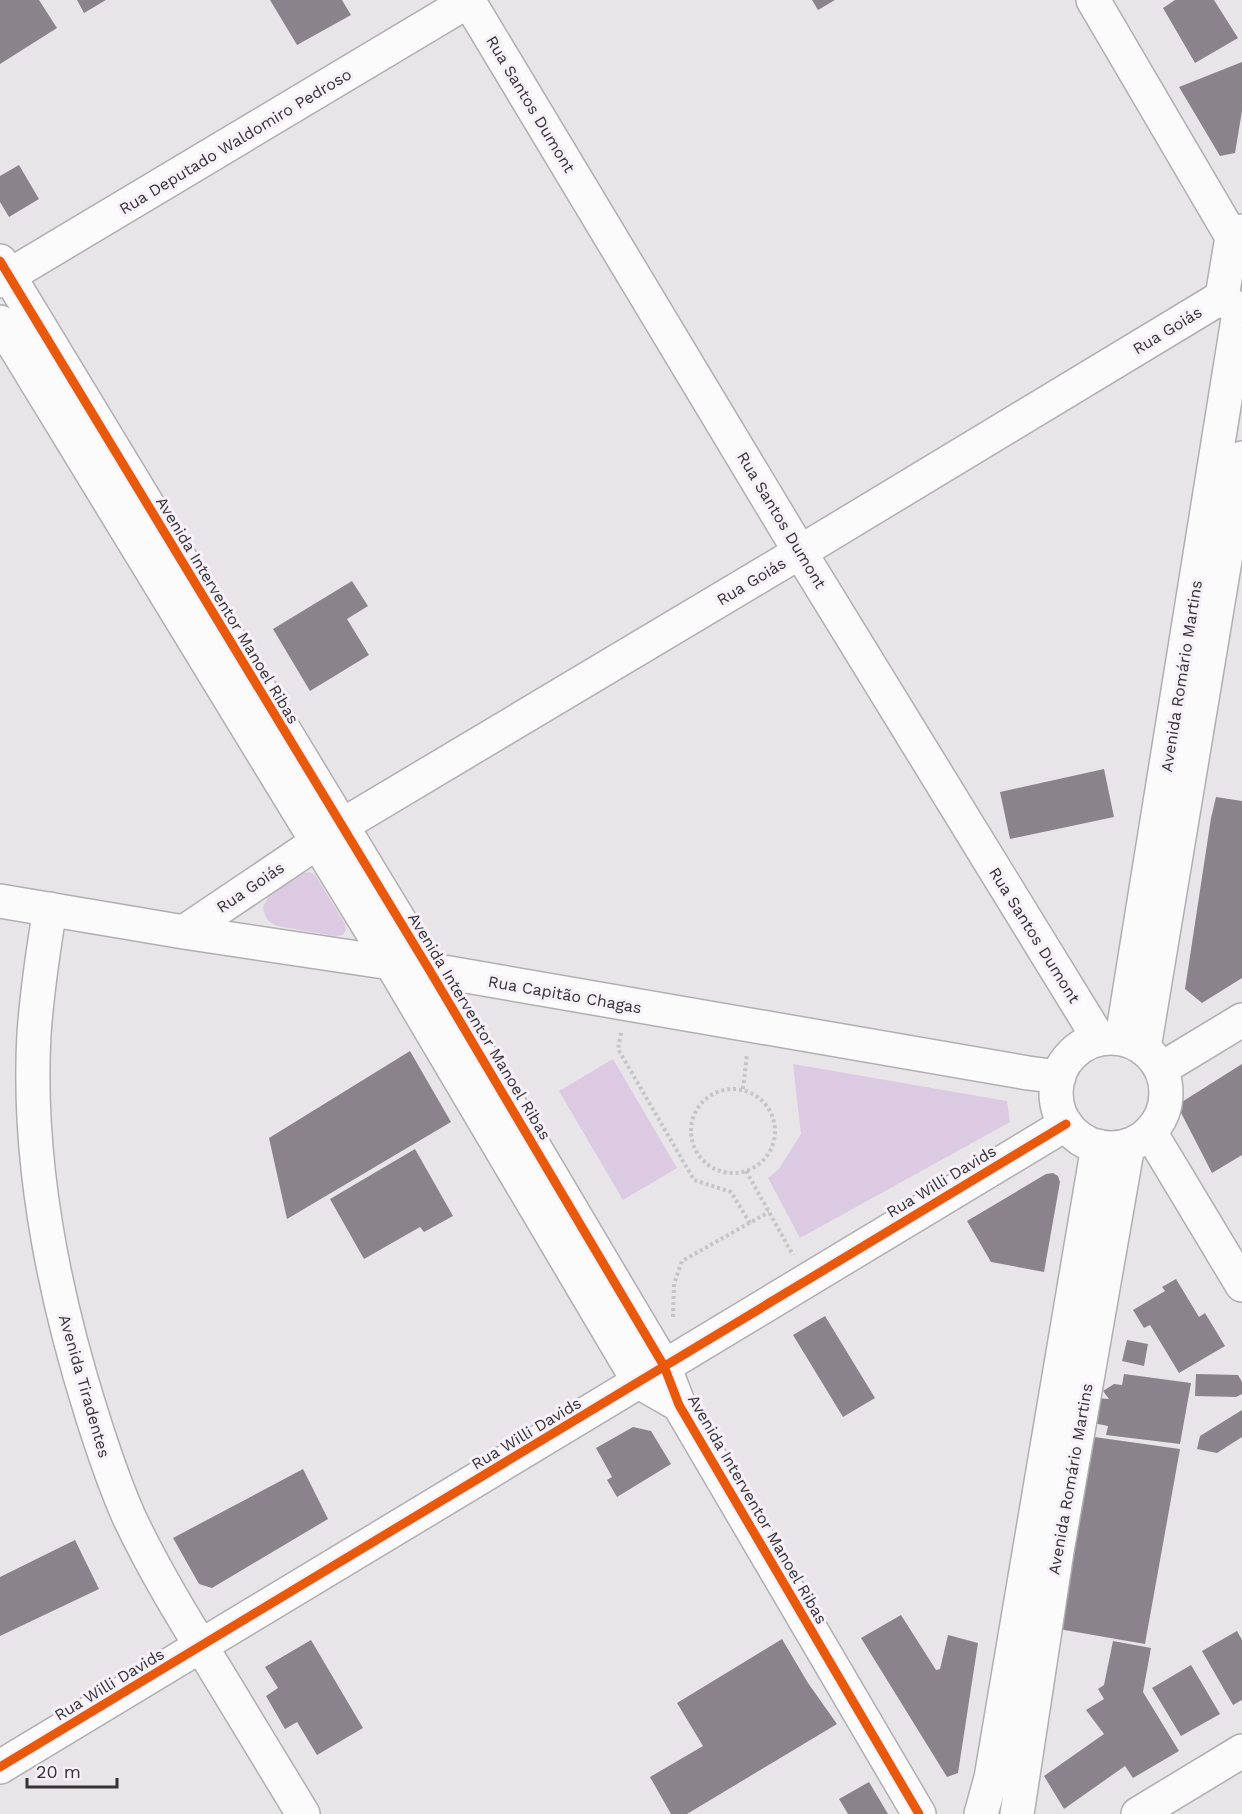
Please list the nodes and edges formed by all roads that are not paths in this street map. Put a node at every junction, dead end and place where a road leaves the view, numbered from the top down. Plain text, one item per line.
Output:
1 (469, 0) edge
2 (1093, 0) edge
3 (1237, 234) edge
4 (3, 273) edge
5 (1234, 308) edge
6 (0, 322) edge
7 (1242, 458) edge
8 (801, 552) junction
9 (329, 835) junction
10 (0, 901) edge
11 (50, 909) junction
12 (184, 932) junction
13 (391, 963) junction
14 (430, 971) junction
15 (1242, 1020) edge
16 (1131, 1048) junction
17 (1059, 1077) junction
18 (1066, 1124) junction
19 (1125, 1141) junction
20 (1242, 1285) edge
21 (652, 1374) junction
22 (1044, 1549) junction
23 (201, 1647) junction
24 (1242, 1751) edge
25 (0, 1767) edge
26 (303, 1814) edge
27 (919, 1814) edge
28 (981, 1814) edge
29 (1017, 1814) edge
30 (1138, 1814) edge

1 - 4 street, Rua Deputado Waldomiro Pedroso
1 - 8 street, Rua Santos Dumont
2 - 3 street
3 - 5 street, Avenida Romário Martins
4 - 9 street, Avenida Interventor Manoel Ribas
5 - 8 street, Rua Goiás
5 - 16 street, Avenida Romário Martins
6 - 9 street, Avenida Interventor Manoel Ribas
7 - 16 street, Avenida Romário Martins
8 - 9 street, Rua Goiás
8 - 16 street, Rua Santos Dumont
9 - 12 street, Rua Goiás
9 - 13 street, Avenida Interventor Manoel Ribas
9 - 14 street, Avenida Interventor Manoel Ribas
10 - 11 street, Rua Capitão Chagas
11 - 12 street, Rua Capitão Chagas
11 - 23 street, Avenida Tiradentes
12 - 13 street, Rua Capitão Chagas
13 - 14 street, Rua Capitão Chagas
13 - 21 street, Avenida Interventor Manoel Ribas
14 - 17 street, Rua Capitão Chagas
14 - 21 street, Avenida Interventor Manoel Ribas
15 - 16 street
16 - 17 street
16 - 19 street
17 - 18 street
18 - 19 street
18 - 21 street, Rua Willi Davids
19 - 20 street
19 - 22 street, Avenida Romário Martins
21 - 23 street, Rua Willi Davids
21 - 27 street, Avenida Interventor Manoel Ribas
22 - 28 street, Avenida Romário Martins
22 - 29 street, Avenida Romário Martins
23 - 25 street, Rua Willi Davids
23 - 26 street, Avenida Tiradentes
24 - 30 street

